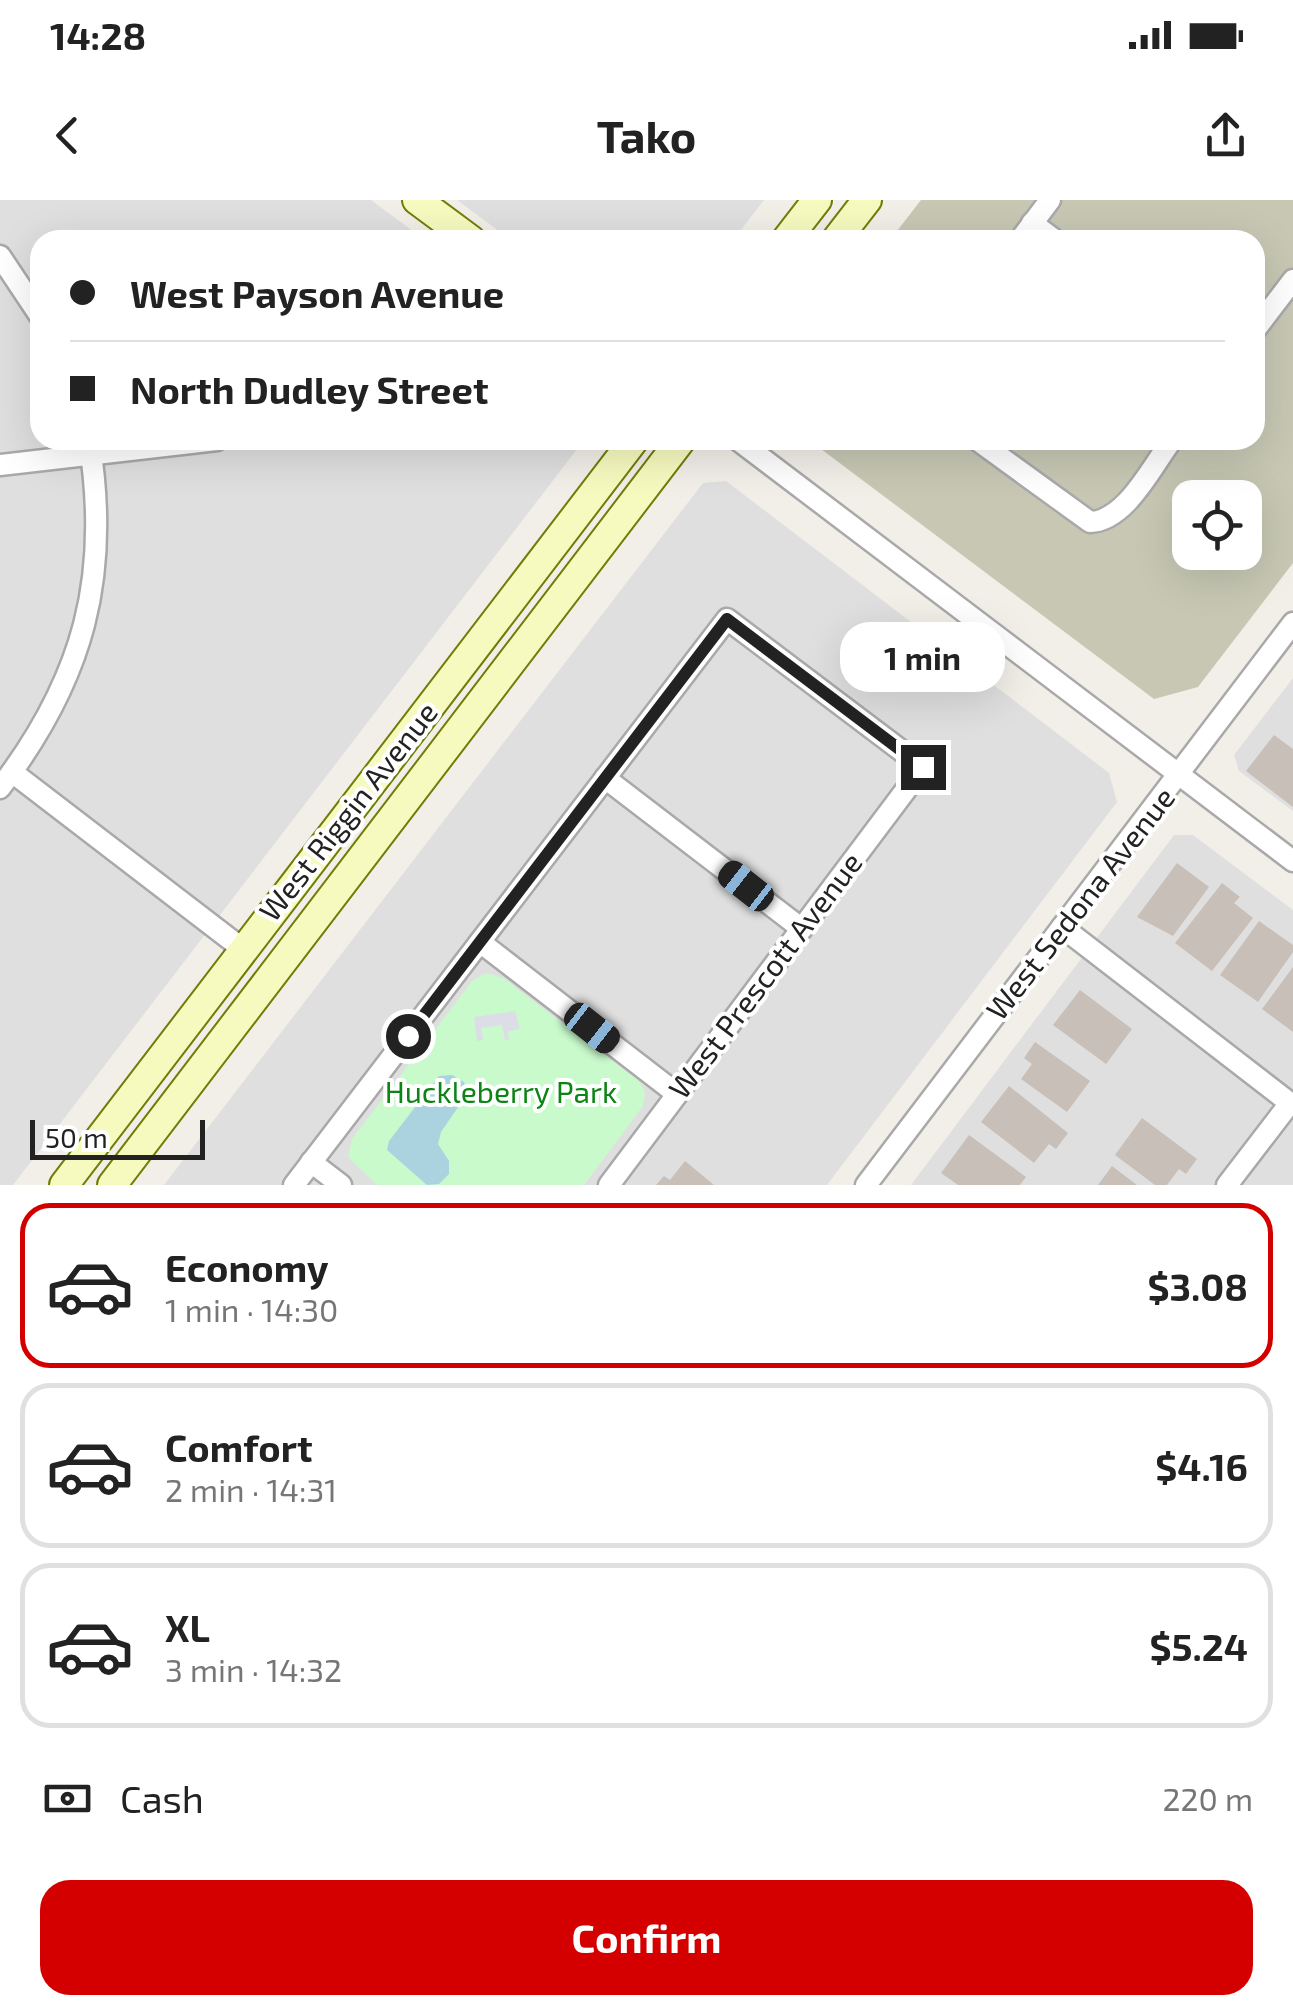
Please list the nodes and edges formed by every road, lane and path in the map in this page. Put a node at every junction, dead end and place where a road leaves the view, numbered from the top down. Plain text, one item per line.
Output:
1 (417, 200) edge
2 (817, 200) edge
3 (866, 200) edge
4 (1050, 200) edge
5 (458, 230) edge
6 (794, 230) edge
7 (844, 230) edge
8 (1028, 230) edge
9 (0, 256) edge
10 (1292, 284) edge
11 (30, 301) edge
12 (1265, 318) edge
13 (72, 450) edge
14 (90, 450) edge
15 (626, 450) edge
16 (674, 450) edge
17 (751, 450) edge
18 (991, 450) edge
19 (1164, 450) edge
20 (0, 466) edge
21 (1293, 622) edge
22 (1180, 774) junction
23 (605, 778) junction
24 (6, 780) edge
25 (1293, 860) edge
26 (1062, 927) junction
27 (802, 928) junction
28 (480, 942) junction
29 (244, 950) junction
30 (677, 1094) junction
31 (311, 1162) junction
32 (64, 1185) edge
33 (112, 1185) edge
34 (294, 1185) edge
35 (341, 1185) edge
36 (608, 1185) edge
37 (866, 1185) edge
38 (1228, 1185) edge

1 - 5 main road
2 - 6 main road
3 - 7 main road
4 - 8 street
9 - 11 street
10 - 12 street
13 - 20 street
14 - 24 street
15 - 29 main road, West Riggin Avenue
16 - 33 main road, West Riggin Avenue
17 - 22 street
18 - 19 street
21 - 22 street, West Sedona Avenue
22 - 25 street
22 - 26 street, West Sedona Avenue
23 - 27 street
23 - 27 street, West Prescott Avenue
23 - 28 street
24 - 29 street
26 - 37 street, West Sedona Avenue
26 - 38 street
27 - 30 street, West Prescott Avenue
28 - 30 street
28 - 31 street
29 - 32 main road, West Riggin Avenue
30 - 36 street, West Prescott Avenue
31 - 34 street
31 - 35 street

